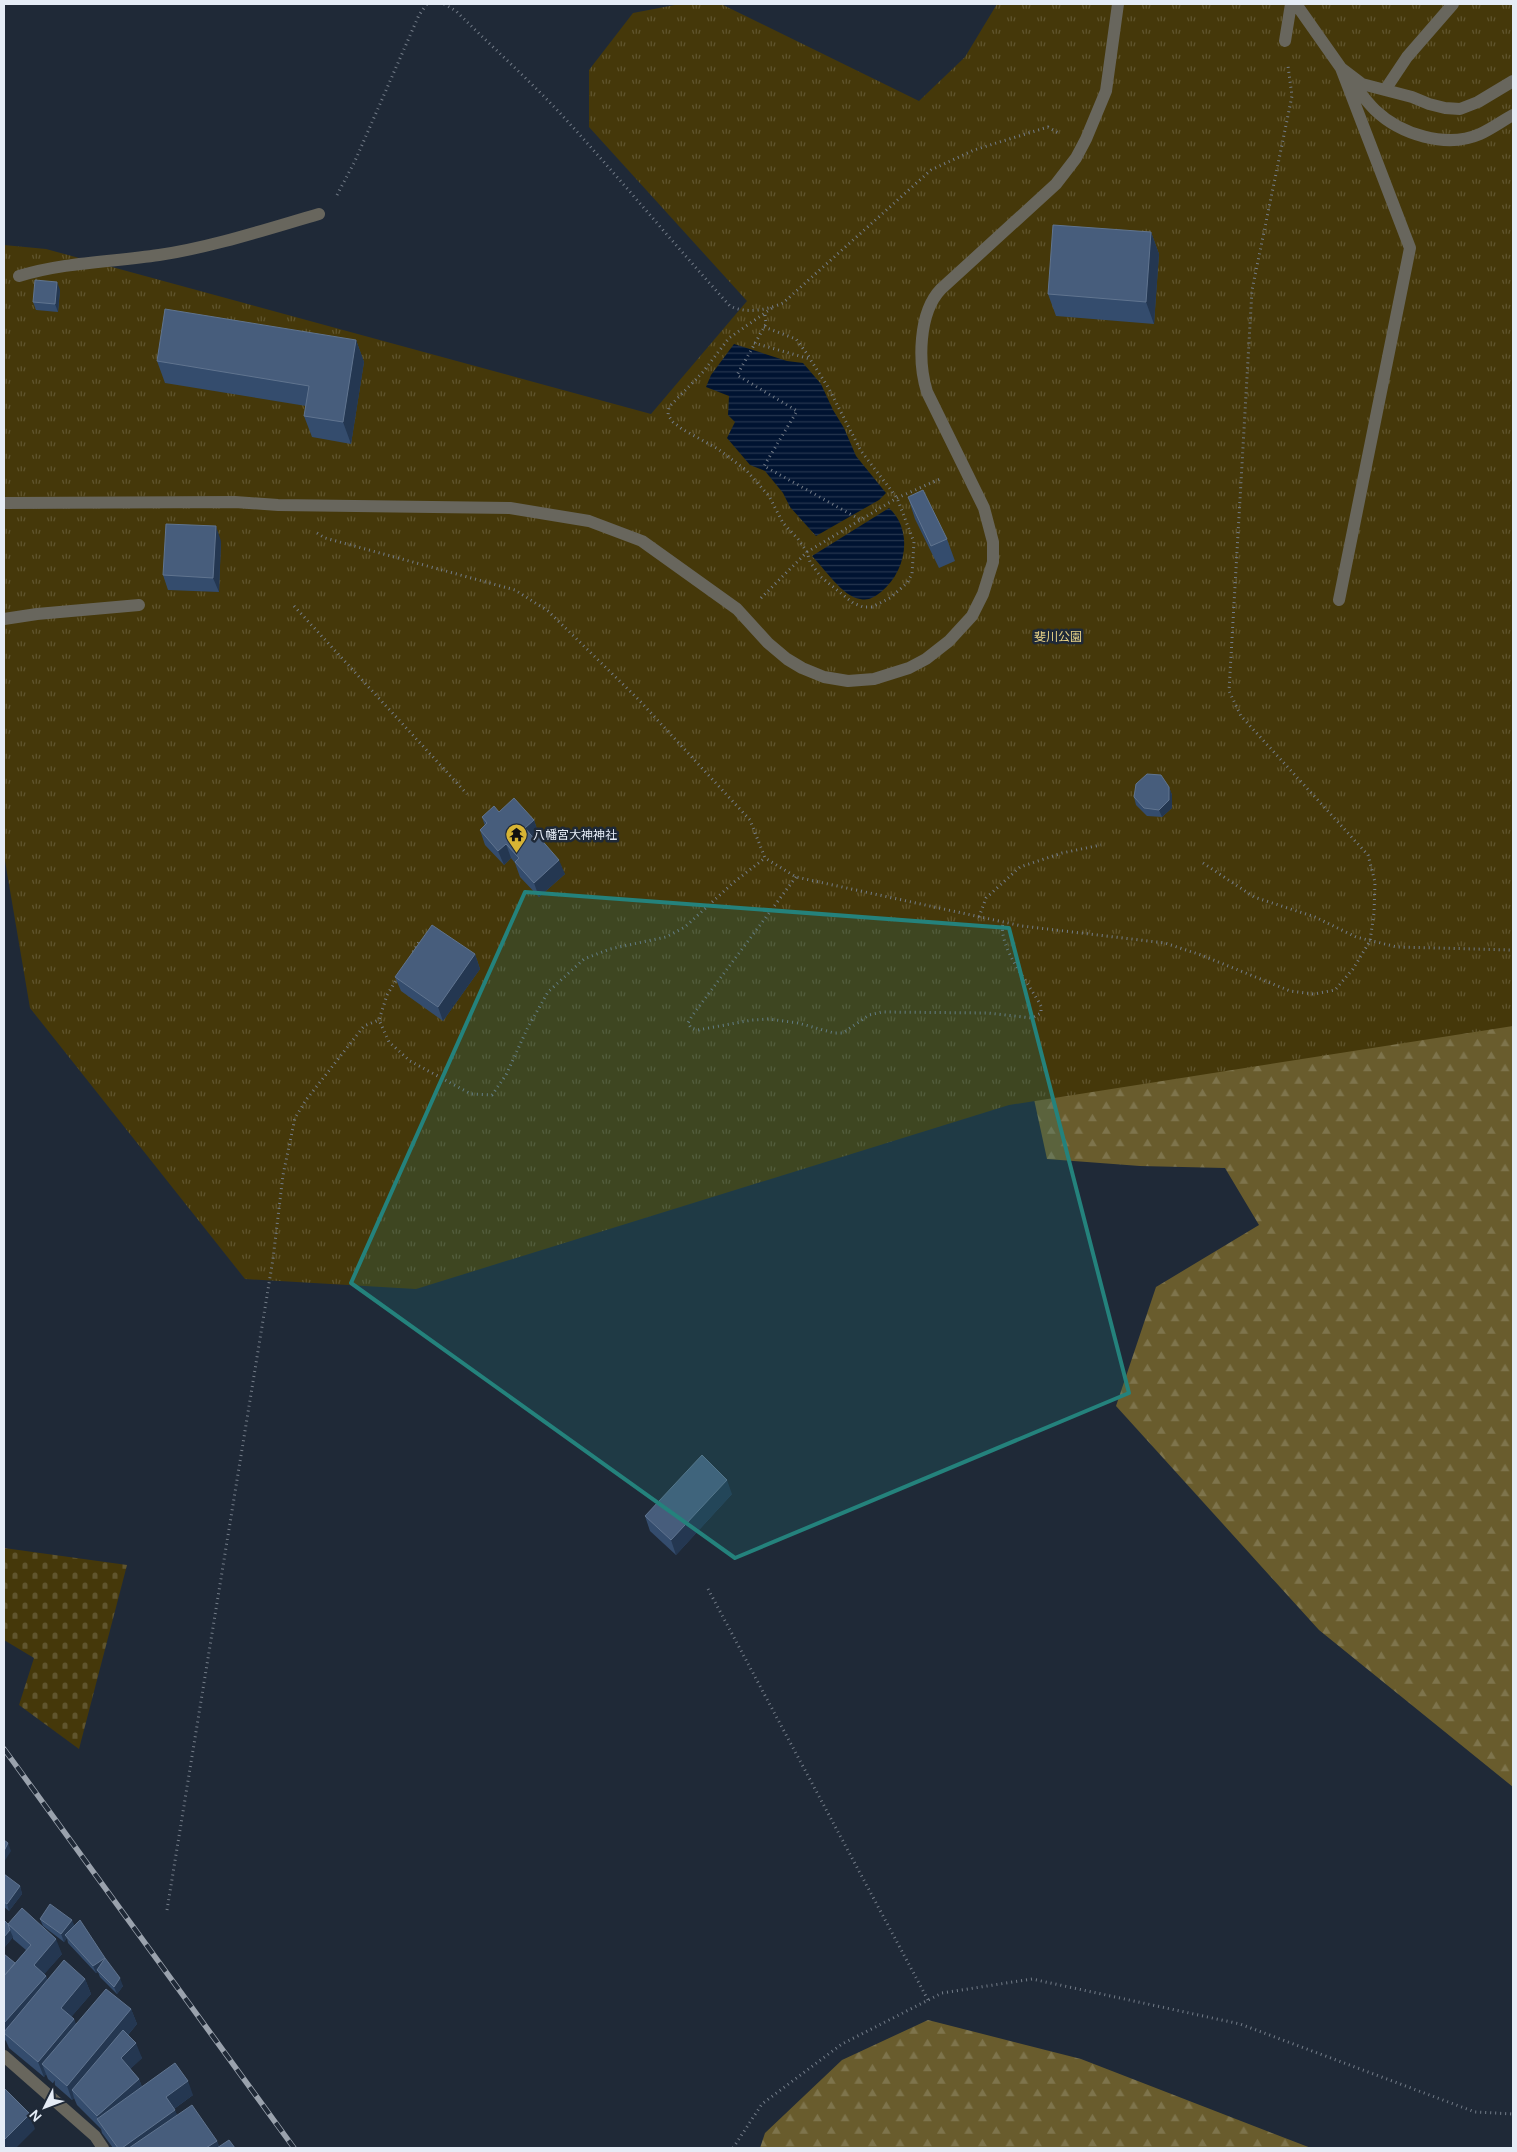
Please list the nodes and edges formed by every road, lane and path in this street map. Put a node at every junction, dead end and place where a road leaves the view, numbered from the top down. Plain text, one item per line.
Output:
1 (427, 4) edge
2 (444, 4) edge
3 (1118, 4) edge
4 (1292, 4) edge
5 (1296, 4) edge
6 (1453, 4) edge
7 (1285, 41) joint
8 (1341, 68) junction
9 (1513, 81) edge
10 (1385, 90) junction
11 (1513, 115) edge
12 (1082, 147) junction
13 (319, 214) joint
14 (19, 276) dead end
15 (772, 308) junction
16 (765, 315) junction
17 (764, 327) junction
18 (754, 344) junction
19 (810, 359) junction
20 (940, 479) dead end
21 (897, 498) junction
22 (4, 503) edge
23 (861, 520) junction
24 (317, 532) dead end
25 (807, 552) junction
26 (759, 600) dead end
27 (1339, 600) dead end
28 (139, 605) dead end
29 (294, 606) dead end
30 (4, 619) edge
31 (468, 794) dead end
32 (1101, 845) dead end
33 (765, 858) junction
34 (1203, 863) dead end
35 (796, 877) junction
36 (980, 917) junction
37 (1003, 922) junction
38 (1370, 941) junction
39 (419, 942) edge
40 (1513, 950) edge
41 (410, 957) edge
42 (401, 972) edge
43 (379, 1020) junction
44 (708, 1589) dead end
45 (167, 1910) dead end
46 (928, 2000) junction
47 (4, 2056) edge
48 (1513, 2114) edge
49 (103, 2148) edge
50 (733, 2148) edge

1 - 13 path
2 - 15 path
3 - 12 street
4 - 7 street
5 - 8 street
6 - 10 street
7 - 38 path
8 - 10 street
8 - 11 street
8 - 27 street
9 - 10 street
12 - 15 path
12 - 22 street
13 - 14 street
15 - 16 path
16 - 17 path
16 - 25 path
17 - 18 path
17 - 19 path
18 - 19 path
18 - 23 path
19 - 21 path
20 - 21 path
21 - 23 path
21 - 25 path
23 - 25 path
24 - 33 path
25 - 26 path
28 - 30 street
29 - 31 path
32 - 36 path
33 - 35 path
33 - 43 path
34 - 38 path
35 - 36 path
35 - 37 path
36 - 37 path
37 - 38 path
38 - 40 path
39 - 41 path
42 - 43 path
43 - 45 path
44 - 46 path
46 - 48 path
46 - 50 path
47 - 49 street

